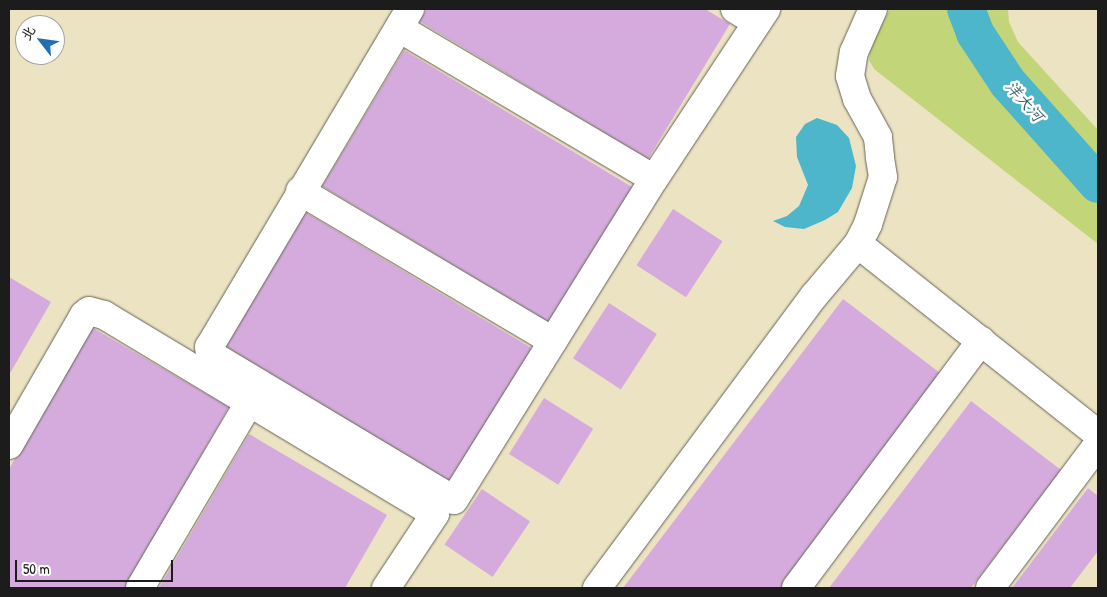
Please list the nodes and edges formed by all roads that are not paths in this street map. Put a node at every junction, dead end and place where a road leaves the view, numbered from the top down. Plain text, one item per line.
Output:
1 (873, 9) edge
2 (753, 13) edge
3 (404, 18) edge
4 (654, 179) junction
5 (300, 191) junction
6 (858, 244) junction
7 (553, 341) junction
8 (981, 341) junction
9 (249, 403) junction
10 (1098, 434) edge
11 (1098, 444) edge
12 (9, 445) edge
13 (140, 588) edge
14 (386, 588) edge
15 (597, 588) edge
16 (796, 588) edge
17 (990, 588) edge

1 - 6 lane
2 - 4 lane
3 - 4 lane
3 - 5 lane
4 - 7 lane
5 - 7 lane
5 - 7 lane
6 - 8 lane
6 - 15 lane
8 - 10 lane
8 - 16 lane
9 - 12 lane
9 - 13 lane
9 - 14 lane
11 - 17 lane

